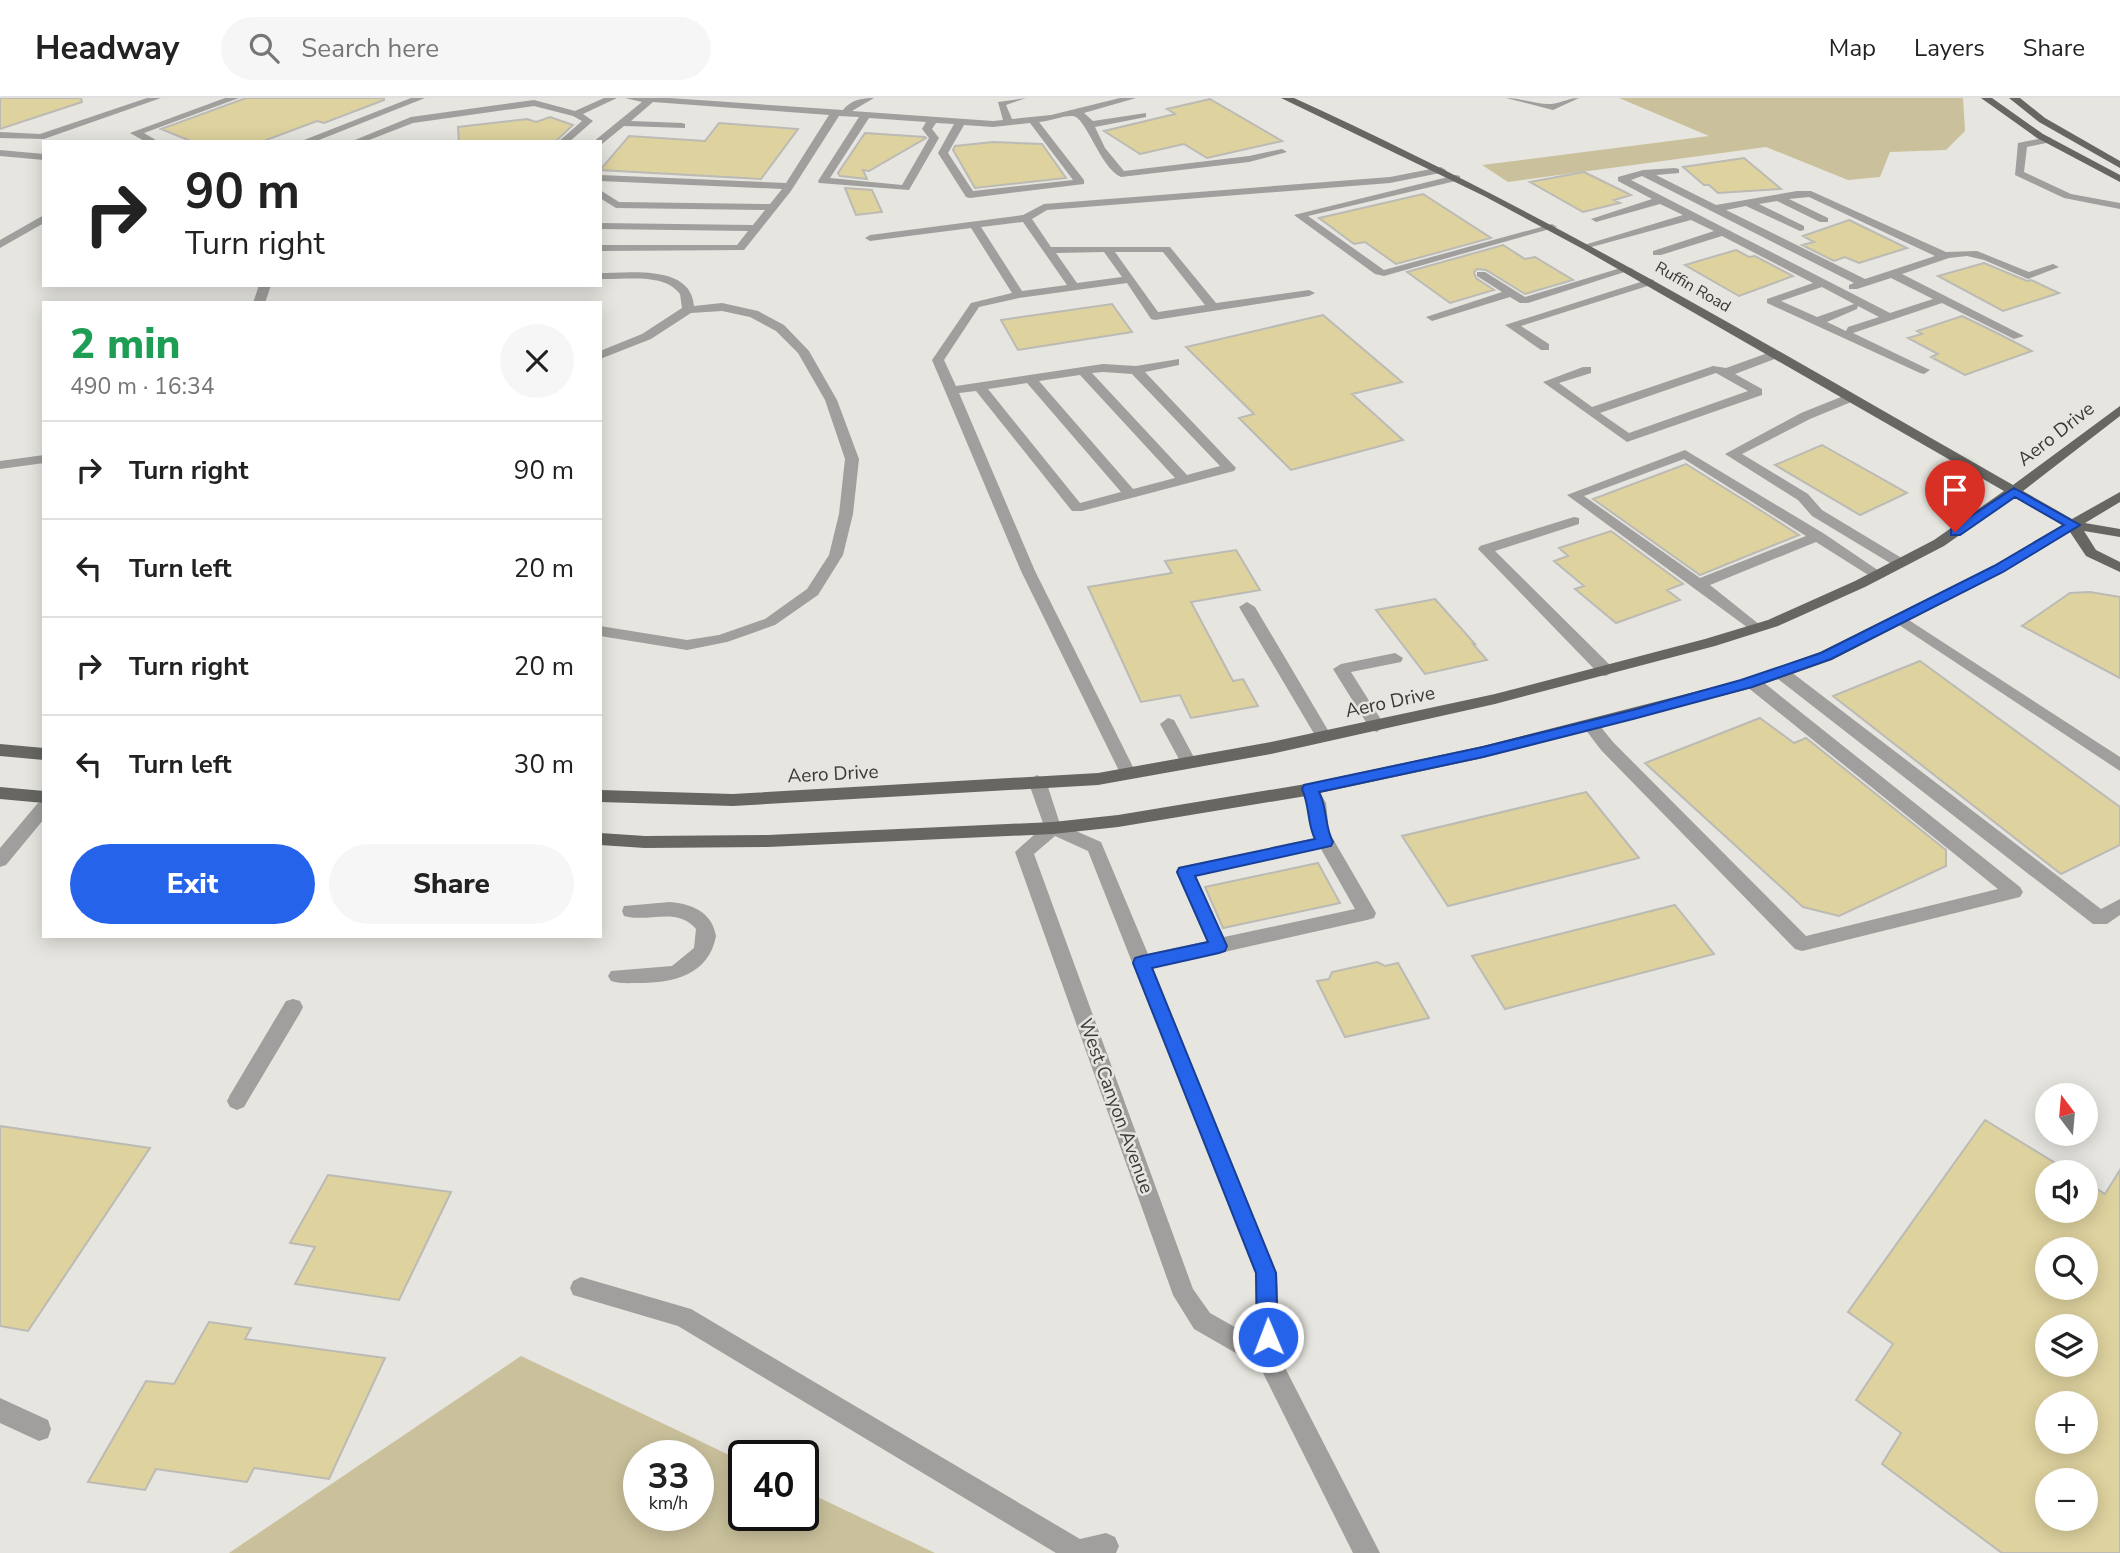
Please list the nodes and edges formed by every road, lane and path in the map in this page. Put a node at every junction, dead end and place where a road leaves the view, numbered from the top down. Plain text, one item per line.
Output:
1 (156, 98) edge
2 (234, 98) edge
3 (420, 98) edge
4 (612, 98) edge
5 (631, 98) edge
6 (869, 98) edge
7 (1021, 98) edge
8 (1131, 98) edge
9 (1286, 98) edge
10 (1511, 98) edge
11 (1574, 98) edge
12 (1986, 98) edge
13 (2014, 98) edge
14 (649, 101) junction
15 (716, 102) edge
16 (740, 102) edge
17 (1075, 112) junction
18 (576, 114) junction
19 (839, 114) junction
20 (1143, 115) dead end
21 (865, 116) junction
22 (932, 121) junction
23 (1033, 121) junction
24 (621, 122) junction
25 (960, 123) junction
26 (1009, 123) junction
27 (1089, 125) junction
28 (682, 127) dead end
29 (0, 135) edge
30 (149, 140) edge
31 (309, 140) edge
32 (360, 140) edge
33 (565, 140) edge
34 (600, 140) edge
35 (2048, 140) junction
36 (1282, 152) dead end
37 (0, 153) edge
38 (42, 157) edge
39 (2120, 165) edge
40 (1440, 170) junction
41 (1675, 171) dead end
42 (1643, 173) junction
43 (602, 178) edge
44 (1456, 178) junction
45 (2120, 179) edge
46 (789, 186) junction
47 (602, 194) edge
48 (1779, 198) junction
49 (1661, 200) junction
50 (1702, 203) junction
51 (1748, 203) junction
52 (625, 205) junction
53 (2120, 206) edge
54 (773, 207) junction
55 (1714, 209) junction
56 (1679, 210) junction
57 (1727, 215) junction
58 (1692, 216) junction
59 (1026, 218) junction
60 (42, 219) edge
61 (1596, 219) dead end
62 (1824, 220) dead end
63 (1704, 222) junction
64 (974, 225) junction
65 (602, 226) edge
66 (613, 226) junction
67 (757, 228) junction
68 (1552, 228) junction
69 (1800, 228) dead end
70 (1723, 232) junction
71 (870, 238) dead end
72 (0, 245) edge
73 (1588, 247) junction
74 (602, 248) edge
75 (1107, 249) junction
76 (1048, 250) junction
77 (1657, 253) dead end
78 (1945, 256) junction
79 (2053, 267) dead end
80 (1628, 269) junction
81 (1481, 274) dead end
82 (1892, 274) junction
83 (602, 276) edge
84 (1130, 279) junction
85 (1650, 282) junction
86 (1823, 283) junction
87 (1864, 284) junction
88 (1074, 287) junction
89 (1839, 292) junction
90 (1309, 293) dead end
91 (1511, 293) junction
92 (1019, 296) junction
93 (1943, 299) junction
94 (1213, 307) junction
95 (1853, 307) dead end
96 (688, 310) junction
97 (1432, 317) dead end
98 (1889, 317) junction
99 (1816, 322) junction
100 (1852, 330) dead end
101 (2018, 336) dead end
102 (1545, 347) dead end
103 (602, 354) edge
104 (1776, 354) junction
105 (1175, 362) dead end
106 (1136, 370) junction
107 (1587, 370) dead end
108 (1924, 370) dead end
109 (1083, 371) junction
110 (1725, 373) junction
111 (1030, 379) junction
112 (979, 386) junction
113 (950, 391) junction
114 (1851, 397) junction
115 (2120, 410) edge
116 (1590, 412) junction
117 (42, 459) edge
118 (0, 465) edge
119 (1184, 480) junction
120 (2014, 491) junction
121 (1130, 494) junction
122 (2120, 496) edge
123 (1574, 521) dead end
124 (2073, 525) junction
125 (2120, 533) edge
126 (1818, 536) junction
127 (1900, 563) junction
128 (2120, 568) edge
129 (1878, 575) junction
130 (1699, 584) junction
131 (1247, 607) dead end
132 (1901, 620) junction
133 (1755, 628) junction
134 (602, 631) edge
135 (1395, 658) dead end
136 (1606, 671) junction
137 (1780, 672) junction
138 (1752, 682) junction
139 (1168, 724) dead end
140 (1590, 725) junction
141 (1377, 726) junction
142 (1324, 737) junction
143 (0, 750) edge
144 (42, 754) edge
145 (1189, 763) junction
146 (2120, 765) edge
147 (1128, 774) junction
148 (1038, 781) junction
149 (1310, 789) junction
150 (0, 793) edge
151 (602, 796) edge
152 (42, 797) edge
153 (42, 809) edge
154 (1053, 828) junction
155 (602, 839) edge
156 (1325, 842) junction
157 (0, 860) edge
158 (2120, 906) edge
159 (631, 911) dead end
160 (1219, 946) junction
161 (1142, 963) junction
162 (618, 976) dead end
163 (293, 1007) dead end
164 (237, 1101) dead end
165 (581, 1288) dead end
166 (1268, 1359) junction
167 (0, 1410) edge
168 (39, 1429) dead end
169 (1106, 1546) dead end
170 (1367, 1553) edge

1 - 29 street
2 - 30 street
3 - 31 street
4 - 18 street
5 - 14 street
6 - 19 street
7 - 26 street
8 - 17 street
9 - 40 main road, Ruffin Road
10 - 11 street
12 - 35 main road
13 - 39 main road
14 - 15 street
14 - 24 street
15 - 16 street
16 - 19 street
17 - 23 street
17 - 27 street
18 - 32 street
18 - 33 street
19 - 21 street
19 - 46 street
20 - 27 street
21 - 22 street
21 - 22 street
22 - 25 street
23 - 25 street
23 - 26 street
24 - 28 street
24 - 34 street
25 - 26 street
27 - 36 street
35 - 45 main road
35 - 53 street
37 - 38 street
40 - 44 main road, Ruffin Road
40 - 59 street
41 - 42 street
42 - 49 street
42 - 50 street
43 - 46 street
44 - 68 main road, Ruffin Road
44 - 68 street
46 - 54 street
47 - 52 street
48 - 51 street
48 - 62 street
48 - 78 street
49 - 56 street
49 - 61 street
50 - 55 street
50 - 56 street
51 - 55 street
51 - 69 street
52 - 54 street
52 - 66 street
54 - 67 street
55 - 57 street
56 - 58 street
57 - 63 street
57 - 87 street
58 - 63 street
58 - 73 street
59 - 64 street
59 - 76 street
60 - 72 street
63 - 70 street
64 - 71 street
64 - 92 street
65 - 66 street
66 - 67 street
67 - 74 street
68 - 73 main road, Ruffin Road
70 - 77 street
70 - 86 street
73 - 80 main road, Ruffin Road
75 - 76 street
75 - 84 street
75 - 94 street
76 - 88 street
78 - 79 street
78 - 82 street
80 - 85 main road, Ruffin Road
80 - 91 street
81 - 91 street
82 - 87 street
82 - 93 street
83 - 96 street
84 - 88 street
84 - 94 street
85 - 102 street
85 - 104 main road, Ruffin Road
86 - 89 street
86 - 99 street
87 - 89 street
88 - 92 street
89 - 98 street
90 - 94 street
91 - 97 street
92 - 113 street
93 - 98 street
93 - 101 street
95 - 99 street
96 - 103 street
96 - 134 street
98 - 100 street
99 - 108 street
104 - 110 street
104 - 114 main road, Ruffin Road
105 - 106 street
106 - 109 street
106 - 119 street
107 - 116 street
109 - 111 street
109 - 119 street
110 - 116 street
110 - 116 street
111 - 112 street
111 - 121 street
112 - 113 street
112 - 121 street
113 - 147 street
114 - 120 main road, Ruffin Road
114 - 127 street
115 - 120 main road, Aero Drive
117 - 118 street
119 - 121 street
120 - 124 main road, Ruffin Road
120 - 127 main road, Aero Drive
122 - 124 main road
123 - 136 street
124 - 125 main road
124 - 128 main road
124 - 132 main road
126 - 129 street
126 - 130 street
126 - 130 street
127 - 129 main road, Aero Drive
129 - 133 main road, Aero Drive
130 - 133 street
131 - 142 street
132 - 137 main road
132 - 146 street
133 - 136 main road, Aero Drive
135 - 141 street
136 - 141 main road, Aero Drive
137 - 138 main road
137 - 158 street
138 - 140 main road
138 - 140 street
139 - 145 street
140 - 149 main road
141 - 142 main road, Aero Drive
142 - 145 main road, Aero Drive
143 - 144 main road
145 - 147 main road, Aero Drive
147 - 148 main road, Aero Drive
148 - 151 main road, Aero Drive
148 - 154 street
149 - 154 main road
149 - 156 street
150 - 152 main road
153 - 157 street
154 - 155 main road
154 - 161 street
154 - 166 street, West Canyon Avenue
156 - 160 street
156 - 160 street
159 - 162 street
160 - 161 street
161 - 166 street
163 - 164 street
165 - 169 street
166 - 170 street
167 - 168 street

